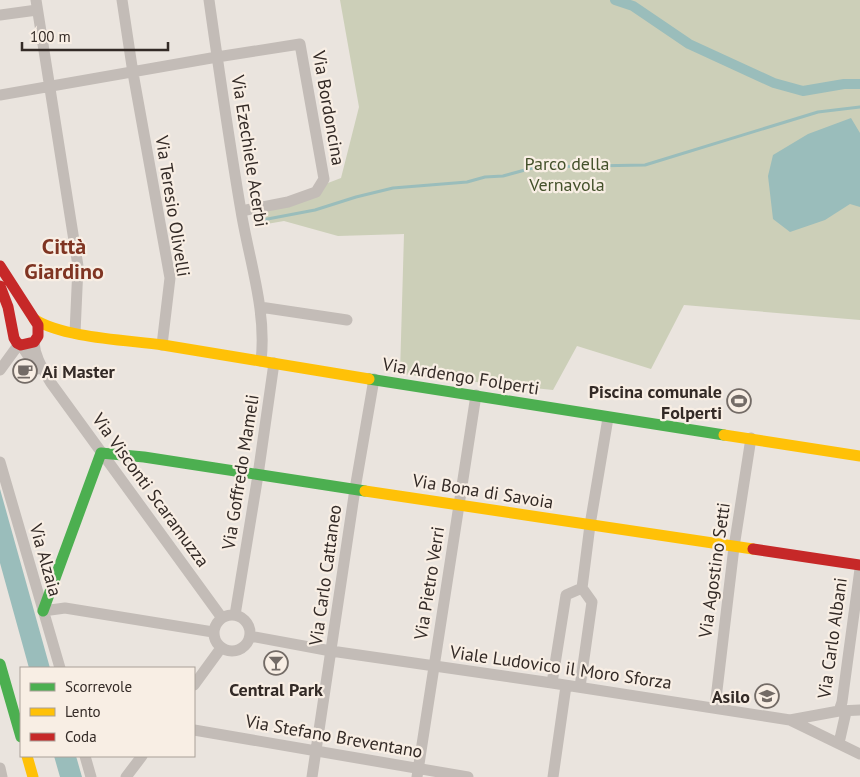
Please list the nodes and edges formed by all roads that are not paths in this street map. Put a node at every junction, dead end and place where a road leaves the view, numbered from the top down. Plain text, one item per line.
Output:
1 (122, 0) edge
2 (209, 0) edge
3 (36, 5) edge
4 (0, 15) edge
5 (217, 57) junction
6 (133, 73) junction
7 (49, 87) junction
8 (0, 94) edge
9 (241, 212) junction
10 (0, 266) edge
11 (0, 286) edge
12 (260, 307) junction
13 (34, 319) junction
14 (346, 320) dead end
15 (57, 330) junction
16 (75, 333) junction
17 (36, 339) junction
18 (20, 344) junction
19 (162, 345) junction
20 (261, 361) junction
21 (274, 363) junction
22 (0, 370) edge
23 (374, 379) junction
24 (51, 382) junction
25 (476, 395) junction
26 (608, 418) junction
27 (751, 438) junction
28 (101, 453) junction
29 (860, 456) edge
30 (0, 462) edge
31 (258, 475) junction
32 (355, 489) junction
33 (459, 506) junction
34 (590, 526) junction
35 (734, 546) junction
36 (860, 565) edge
37 (860, 569) edge
38 (582, 588) junction
39 (43, 611) junction
40 (235, 615) junction
41 (222, 618) junction
42 (213, 632) junction
43 (250, 636) junction
44 (221, 648) junction
45 (331, 651) junction
46 (0, 664) edge
47 (434, 666) junction
48 (60, 667) edge
49 (195, 683) edge
50 (552, 683) junction
51 (566, 686) junction
52 (580, 687) junction
53 (715, 708) junction
54 (860, 710) edge
55 (842, 712) junction
56 (790, 720) junction
57 (195, 730) edge
58 (20, 734) edge
59 (840, 743) junction
60 (316, 750) junction
61 (860, 754) edge
62 (27, 757) edge
63 (85, 757) edge
64 (141, 757) edge
65 (0, 768) edge
66 (418, 773) edge
67 (2, 777) edge
68 (33, 777) edge
69 (91, 777) edge
70 (126, 777) edge
71 (312, 777) edge
72 (468, 777) edge
73 (553, 777) edge

1 - 6 street, Via Teresio Olivelli
2 - 5 street, Via Ezechiele Acerbi
3 - 4 street
3 - 7 street
5 - 6 street, Via Bordoncina
5 - 9 street, Via Ezechiele Acerbi
5 - 9 street, Via Bordoncina
6 - 7 street, Via Bordoncina
6 - 19 street, Via Teresio Olivelli
7 - 8 street, Via Bordoncina
7 - 16 street
9 - 12 street, Via Ezechiele Acerbi
10 - 13 street
11 - 18 street
12 - 14 street
12 - 20 street, Via Ezechiele Acerbi
13 - 15 street, Via Ardengo Folperti
13 - 17 street
15 - 16 street, Via Ardengo Folperti
15 - 17 street, Via Ardengo Folperti
16 - 19 street, Via Ardengo Folperti
17 - 18 street, Via Ardengo Folperti
17 - 24 street, Via Visconti Scaramuzza
18 - 22 street
18 - 24 street, Via Visconti Scaramuzza
19 - 20 street, Via Ardengo Folperti
20 - 21 street, Via Ardengo Folperti
21 - 23 street, Via Ardengo Folperti
21 - 31 street, Via Goffredo Mameli
23 - 25 street, Via Ardengo Folperti
23 - 32 street, Via Carlo Cattaneo
24 - 28 street, Via Visconti Scaramuzza
25 - 26 street, Via Ardengo Folperti
25 - 33 street, Via Pietro Verri
26 - 27 street, Via Ardengo Folperti
26 - 34 street
27 - 29 street, Via Ardengo Folperti
27 - 35 street, Via Agostino Setti
28 - 31 street, Via Bona di Savoia
28 - 39 street
28 - 41 street, Via Visconti Scaramuzza
30 - 39 street, Via Alzaia
31 - 32 street, Via Bona di Savoia
31 - 40 street, Via Goffredo Mameli
32 - 33 street, Via Bona di Savoia
32 - 45 street, Via Carlo Cattaneo
33 - 34 street, Via Bona di Savoia
33 - 47 street, Via Pietro Verri
34 - 35 street, Via Bona di Savoia
34 - 38 street
35 - 36 street, Via Bona di Savoia
35 - 53 street, Via Agostino Setti
37 - 55 street, Via Carlo Albani
38 - 50 street
38 - 52 street
39 - 42 street
39 - 48 street, Via Alzaia
40 - 41 street
40 - 43 street
41 - 42 street
42 - 44 street
43 - 44 street
43 - 45 street, Viale Ludovico il Moro Sforza
44 - 49 street
45 - 47 street, Viale Ludovico il Moro Sforza
45 - 60 street, Via Carlo Cattaneo
46 - 58 street
47 - 50 street, Viale Ludovico il Moro Sforza
47 - 66 street, Via Pietro Verri
50 - 51 street, Viale Ludovico il Moro Sforza
51 - 52 street, Viale Ludovico il Moro Sforza
51 - 73 street
52 - 53 street, Viale Ludovico il Moro Sforza
53 - 56 street, Viale Ludovico il Moro Sforza
54 - 55 street
55 - 56 street
55 - 59 street, Via Carlo Albani
56 - 59 street, Viale Ludovico il Moro Sforza
57 - 60 street, Via Stefano Breventano
59 - 61 street, Viale Ludovico il Moro Sforza
60 - 66 street, Via Stefano Breventano
60 - 71 street, Via Carlo Cattaneo
62 - 68 street
63 - 69 street
64 - 70 street
65 - 67 street
66 - 72 street, Via Stefano Breventano

